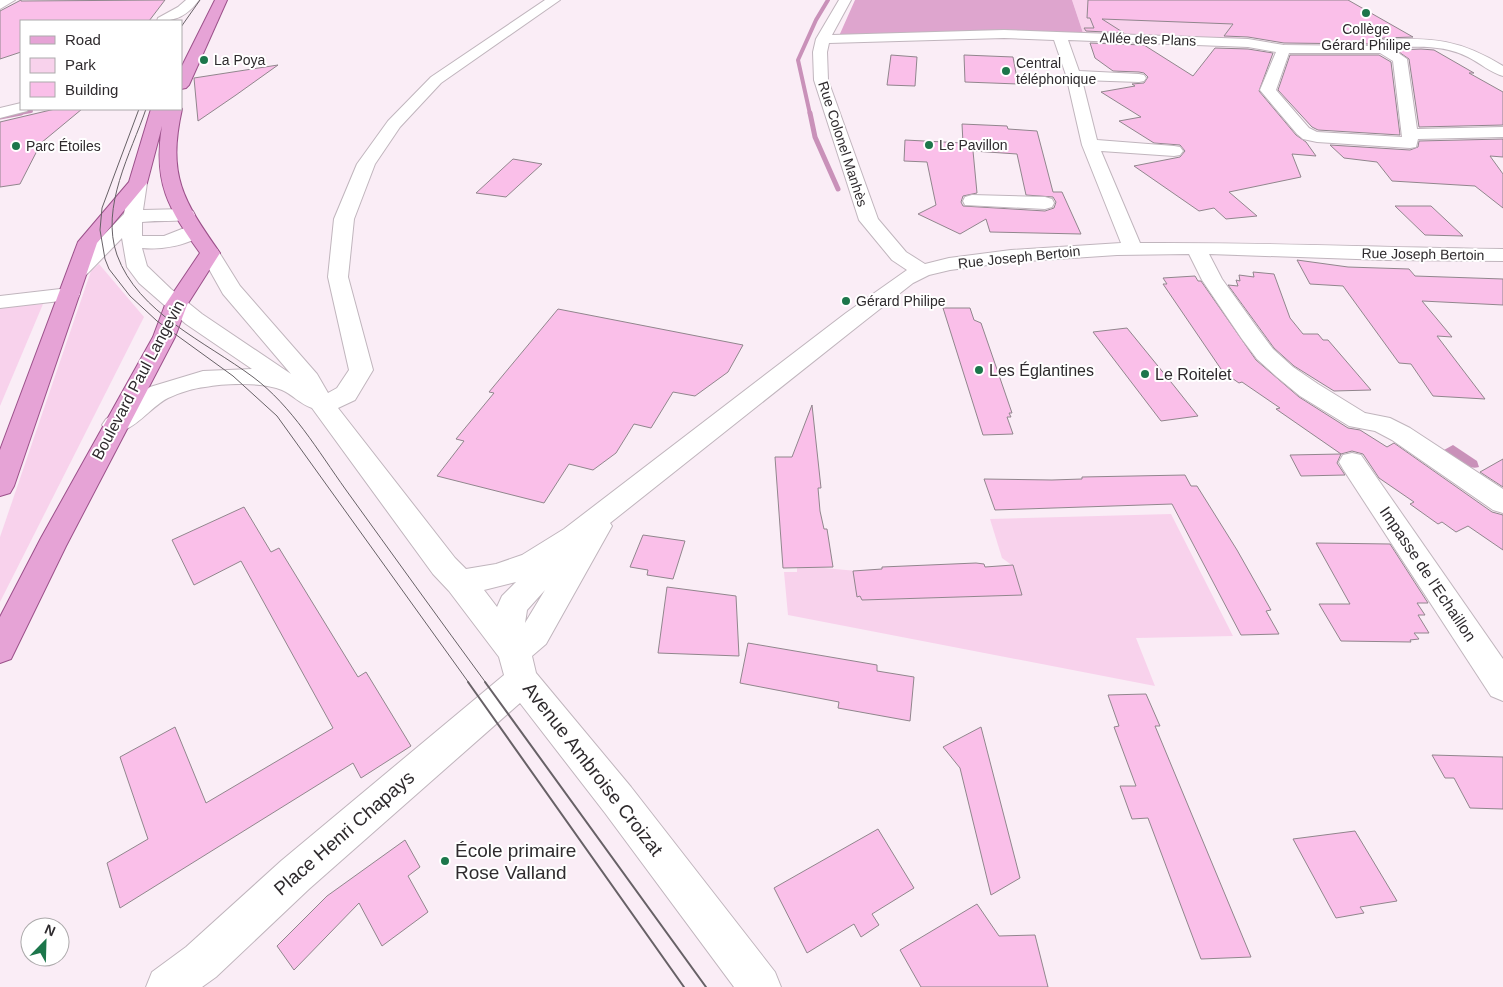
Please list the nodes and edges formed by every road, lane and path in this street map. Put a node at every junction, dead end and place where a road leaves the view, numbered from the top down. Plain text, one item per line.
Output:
1 (9, 0) edge
2 (193, 0) edge
3 (210, 0) edge
4 (221, 0) edge
5 (554, 0) edge
6 (846, 0) edge
7 (0, 5) edge
8 (166, 20) edge
9 (1060, 36) junction
10 (823, 39) junction
11 (1284, 49) junction
12 (1383, 49) junction
13 (182, 54) edge
14 (1503, 72) edge
15 (1073, 74) junction
16 (1138, 78) dead end
17 (182, 83) edge
18 (20, 108) edge
19 (159, 110) edge
20 (174, 110) edge
21 (0, 113) edge
22 (1503, 132) edge
23 (1410, 134) junction
24 (1090, 144) junction
25 (1174, 151) dead end
26 (138, 183) junction
27 (972, 202) dead end
28 (1045, 203) dead end
29 (132, 217) junction
30 (190, 223) junction
31 (132, 240) junction
32 (1196, 248) junction
33 (1133, 249) junction
34 (210, 253) junction
35 (1503, 255) edge
36 (78, 271) junction
37 (922, 271) junction
38 (69, 294) junction
39 (0, 302) edge
40 (176, 305) junction
41 (291, 385) junction
42 (323, 406) junction
43 (115, 425) junction
44 (1352, 462) dead end
45 (0, 486) edge
46 (1503, 503) edge
47 (614, 504) junction
48 (574, 537) junction
49 (460, 582) junction
50 (0, 648) edge
51 (514, 657) junction
52 (1503, 686) edge
53 (167, 987) edge
54 (760, 987) edge

1 - 7 street
2 - 8 street
3 - 13 main road
4 - 17 main road
5 - 42 street
6 - 10 street, Rue Colonel Manhès
9 - 10 street, Allée des Plans
9 - 11 street, Allée des Plans
9 - 15 street
10 - 37 street, Rue Colonel Manhès
11 - 12 street, Allée des Plans
11 - 23 street
12 - 14 street, Allée des Plans
12 - 23 street
15 - 16 street
15 - 24 street
18 - 21 street
19 - 26 main road
20 - 30 main road
22 - 23 street
24 - 25 street
24 - 33 street
26 - 29 street, Avenue Ambroise Croizat
26 - 36 main road
27 - 28 street
29 - 30 street
29 - 31 street, Avenue Ambroise Croizat
29 - 36 street
30 - 31 street
30 - 34 main road
31 - 40 street, Avenue Ambroise Croizat
32 - 33 street, Rue Joseph Bertoin
32 - 35 street, Rue Joseph Bertoin
32 - 46 street
33 - 37 street, Rue Joseph Bertoin
34 - 40 main road, Boulevard Paul Langevin
34 - 42 street, Avenue Ambroise Croizat
36 - 38 main road
37 - 47 street, Rue Joseph Bertoin
38 - 39 street
38 - 45 main road
40 - 41 street, Avenue Ambroise Croizat
40 - 43 main road, Boulevard Paul Langevin
41 - 42 street, Avenue Ambroise Croizat
41 - 43 street, Avenue Ambroise Croizat
42 - 49 street, Avenue Ambroise Croizat
43 - 50 main road, Boulevard Paul Langevin
44 - 52 street, Impasse de l'Echaillon
47 - 48 street, Rue Joseph Bertoin
47 - 51 street, Rue Joseph Bertoin
48 - 49 street, Rue Joseph Bertoin
48 - 51 street, Rue Joseph Bertoin
49 - 51 street, Avenue Ambroise Croizat
51 - 53 street, Place Henri Chapays
51 - 54 street, Avenue Ambroise Croizat

